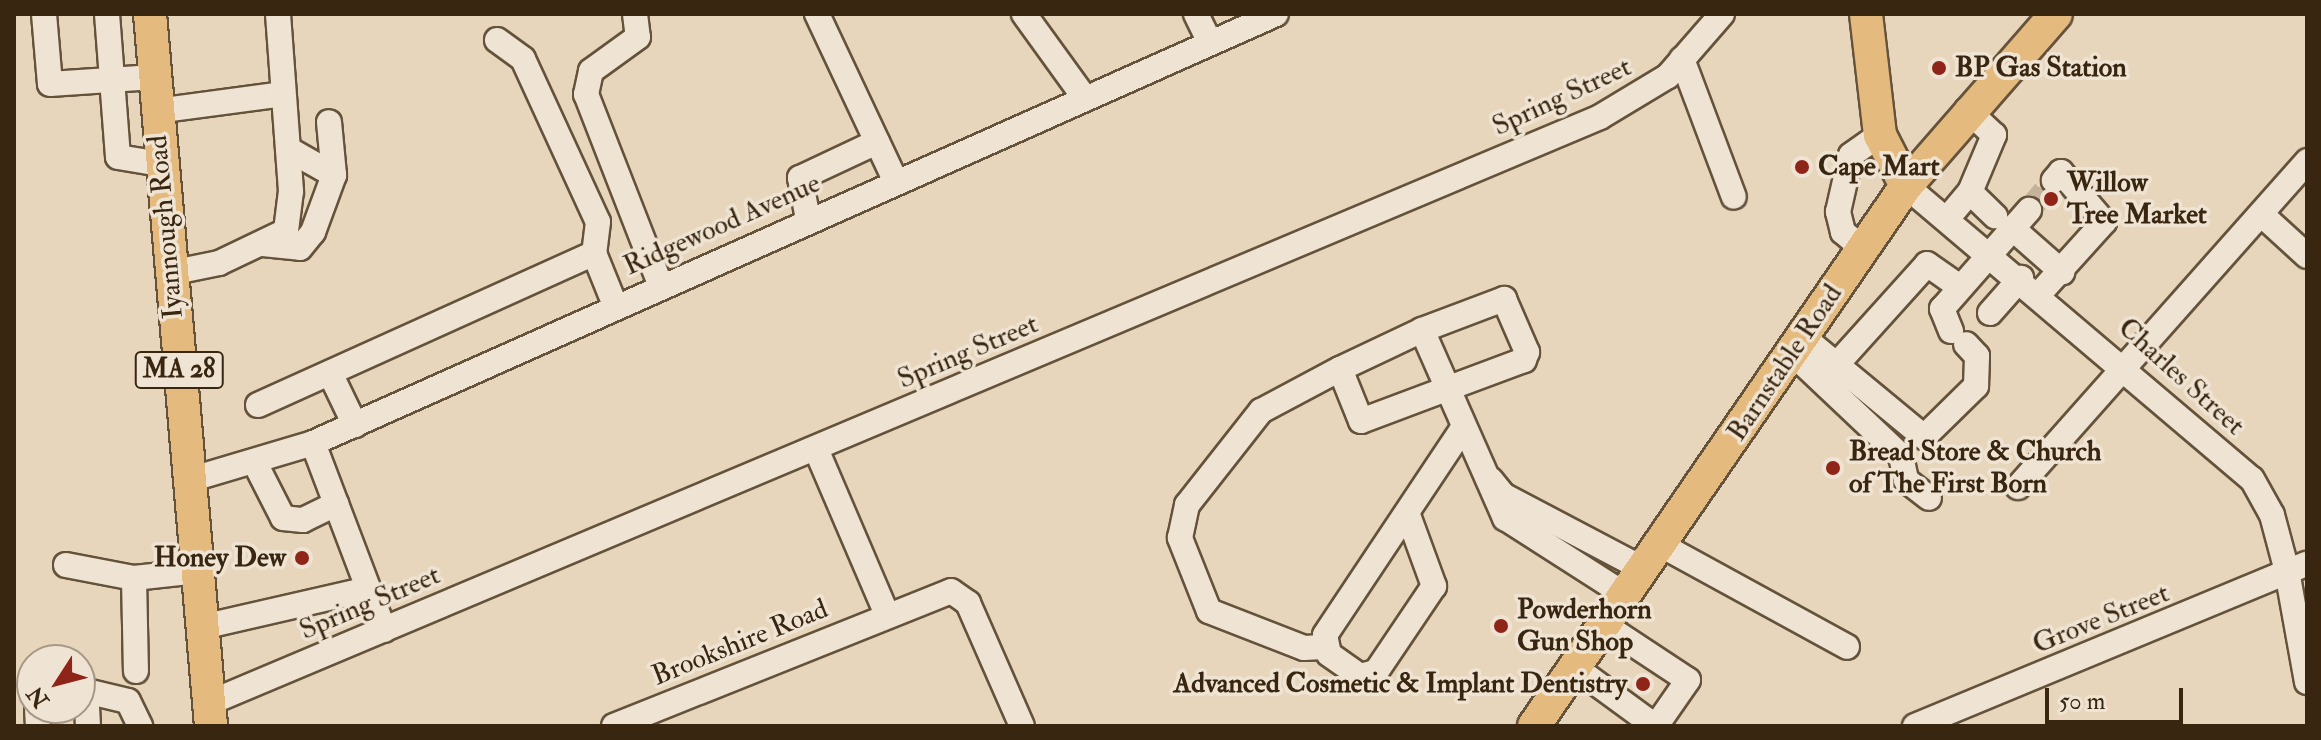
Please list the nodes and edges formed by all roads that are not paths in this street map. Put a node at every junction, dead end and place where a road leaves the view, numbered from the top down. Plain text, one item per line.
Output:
1 (44, 14) edge
2 (107, 14) edge
3 (150, 14) edge
4 (278, 14) edge
5 (635, 14) edge
6 (817, 14) edge
7 (1024, 14) edge
8 (1196, 14) edge
9 (1276, 14) edge
10 (1722, 14) edge
11 (1866, 14) edge
12 (2056, 14) edge
13 (497, 40) dead end
14 (1210, 43) junction
15 (1682, 59) junction
16 (154, 77) junction
17 (112, 78) junction
18 (283, 94) junction
19 (1084, 97) junction
20 (1967, 110) junction
21 (156, 111) junction
22 (329, 122) dead end
23 (1880, 135) junction
24 (877, 142) junction
25 (288, 149) junction
26 (840, 159) junction
27 (2307, 161) edge
28 (161, 164) junction
29 (334, 175) junction
30 (2054, 180) dead end
31 (896, 182) junction
32 (1906, 186) junction
33 (1970, 192) junction
34 (1734, 197) dead end
35 (854, 199) junction
36 (2029, 210) tunnel mouth
37 (2261, 214) junction
38 (808, 219) junction
39 (1947, 219) junction
40 (2004, 222) junction
41 (263, 244) junction
42 (1862, 248) junction
43 (594, 253) junction
44 (1990, 254) junction
45 (2307, 256) edge
46 (2062, 272) junction
47 (170, 273) junction
48 (660, 284) junction
49 (1959, 286) junction
50 (2030, 286) junction
51 (615, 305) junction
52 (1990, 313) dead end
53 (1422, 330) junction
54 (1797, 345) junction
55 (1838, 363) junction
56 (2122, 363) junction
57 (1340, 369) junction
58 (330, 373) junction
59 (1445, 391) junction
60 (258, 405) dead end
61 (355, 425) junction
62 (1466, 442) junction
63 (313, 443) junction
64 (816, 449) junction
65 (256, 465) junction
66 (189, 480) junction
67 (2018, 487) dead end
68 (1929, 498) dead end
69 (336, 504) junction
70 (1408, 515) junction
71 (66, 565) dead end
72 (2297, 568) edge
73 (1645, 570) junction
74 (198, 571) junction
75 (134, 578) junction
76 (368, 589) junction
77 (887, 615) junction
78 (1606, 626) junction
79 (202, 627) junction
80 (384, 630) junction
81 (1323, 647) junction
82 (1847, 647) dead end
83 (1577, 669) junction
84 (136, 671) dead end
85 (2307, 682) edge
86 (96, 693) edge
87 (210, 715) edge
88 (140, 726) edge
89 (614, 726) edge
90 (1022, 726) edge
91 (1534, 726) edge
92 (1656, 726) edge
93 (1915, 726) edge

1 - 17 street
2 - 17 street
3 - 16 main road, Iyannough Road / MA 28
4 - 18 street
5 - 48 street
6 - 24 street
7 - 19 street
8 - 14 street
9 - 14 street, Ridgewood Avenue
10 - 15 street, Spring Street
11 - 23 main road
12 - 20 main road, Barnstable Road
13 - 43 street
14 - 19 street, Ridgewood Avenue
15 - 34 street
15 - 64 street, Spring Street
16 - 17 street
16 - 21 main road, Iyannough Road / MA 28
17 - 28 street
18 - 21 street
18 - 25 street
19 - 31 street, Ridgewood Avenue
20 - 32 main road, Barnstable Road
20 - 33 street
21 - 28 main road, Iyannough Road / MA 28
22 - 29 street
23 - 32 main road
23 - 42 street
24 - 26 street
24 - 31 street
25 - 29 street
25 - 41 street
26 - 35 street
26 - 38 street
27 - 37 street
28 - 47 main road, Iyannough Road / MA 28
29 - 41 street
30 - 46 street
31 - 35 street, Ridgewood Avenue
32 - 39 street, Charles Street
32 - 42 main road, Barnstable Road
33 - 39 street
33 - 40 street
35 - 38 street, Ridgewood Avenue
36 - 40 street
37 - 45 street
37 - 56 street
38 - 48 street, Ridgewood Avenue
39 - 44 street, Charles Street
40 - 44 street
40 - 46 street
41 - 47 street
42 - 54 main road, Barnstable Road
43 - 51 street
43 - 58 street
44 - 49 street
44 - 50 street, Charles Street
46 - 50 street
47 - 66 main road, Iyannough Road / MA 28
48 - 51 street, Ridgewood Avenue
49 - 55 street
49 - 55 street
50 - 52 street
50 - 56 street, Charles Street
51 - 61 street, Ridgewood Avenue
53 - 57 street
53 - 59 street
53 - 59 street
54 - 55 street
54 - 68 street
54 - 73 main road, Barnstable Road
56 - 67 street
56 - 72 street, Charles Street
57 - 59 street
57 - 81 street
58 - 60 street
58 - 61 street
59 - 62 street
61 - 63 street, Ridgewood Avenue
62 - 70 street
62 - 73 street
63 - 65 street, Ridgewood Avenue
63 - 69 street
64 - 77 street
64 - 80 street, Spring Street
65 - 66 street, Ridgewood Avenue
65 - 69 street
66 - 74 main road, Iyannough Road / MA 28
69 - 76 street
70 - 81 street
70 - 81 street
71 - 75 street
72 - 85 street, Charles Street
72 - 93 street, Grove Street
73 - 78 main road, Barnstable Road
73 - 82 street
74 - 75 street
74 - 79 main road, Iyannough Road / MA 28
75 - 84 street
76 - 79 street
76 - 80 street
77 - 89 street, Brookshire Road
77 - 90 street, Brookshire Road
78 - 83 main road, Barnstable Road
78 - 92 street
79 - 87 main road, Iyannough Road / MA 28
80 - 87 street, Spring Street
83 - 91 main road, Barnstable Road
83 - 92 street
86 - 88 street

